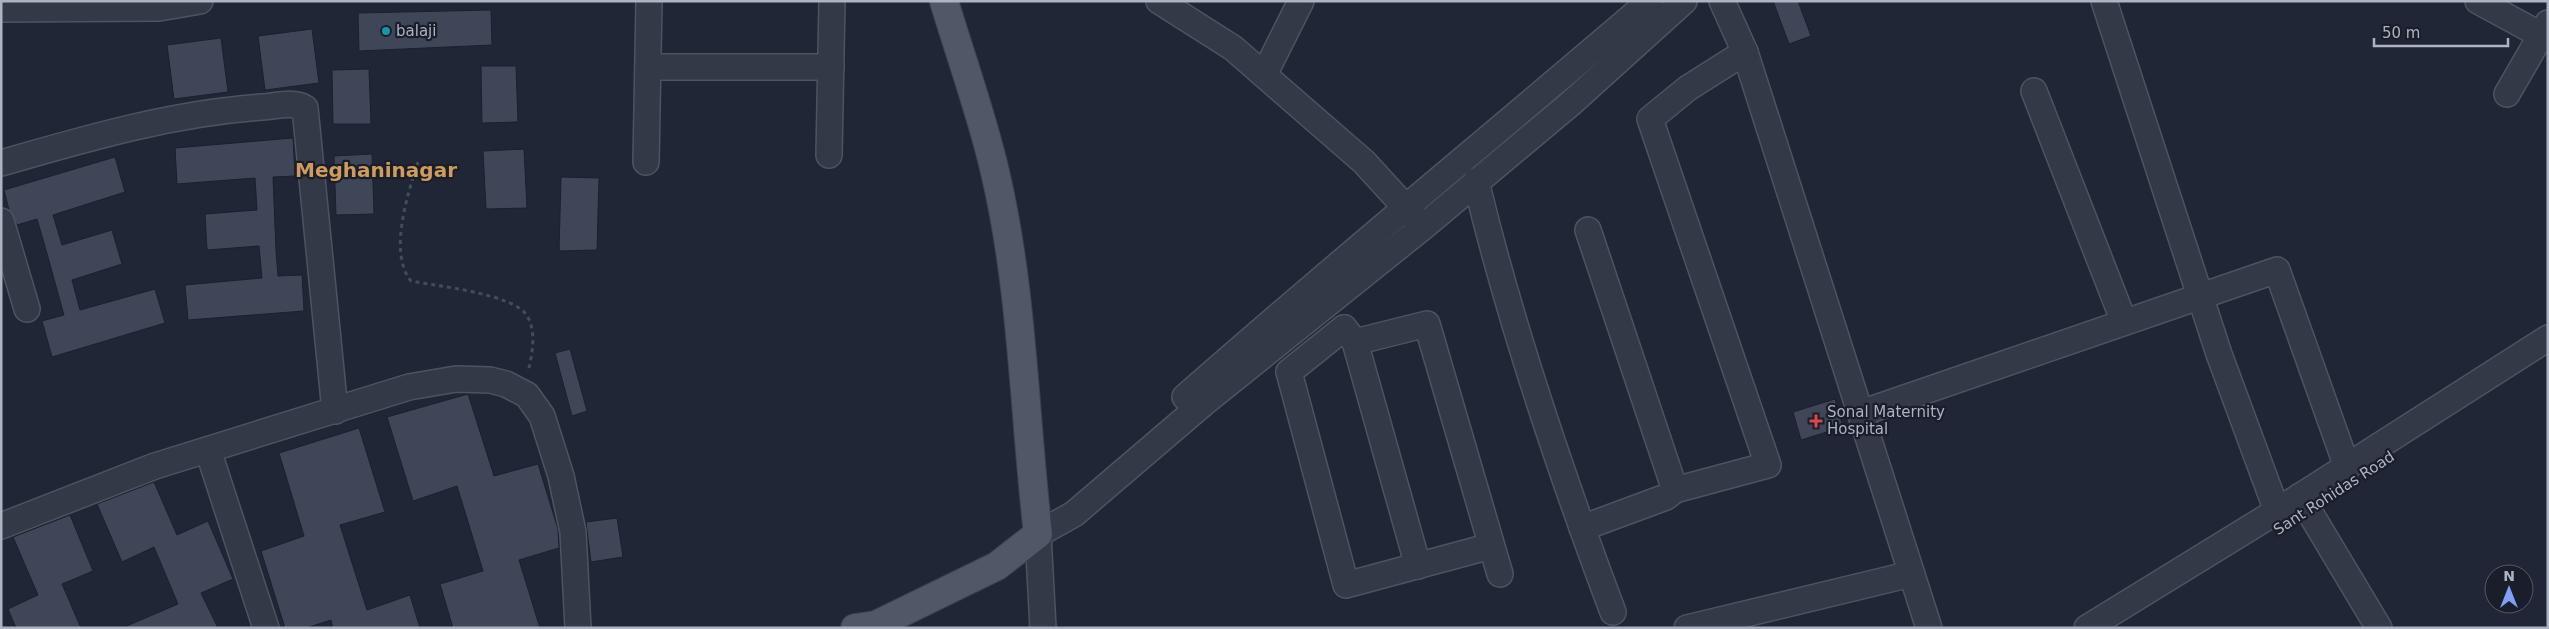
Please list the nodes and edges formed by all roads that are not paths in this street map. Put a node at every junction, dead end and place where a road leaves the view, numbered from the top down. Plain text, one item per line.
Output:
1 (200, 1) edge
2 (649, 1) edge
3 (832, 1) edge
4 (934, 1) edge
5 (944, 1) edge
6 (1159, 1) edge
7 (1301, 1) edge
8 (1650, 1) edge
9 (1684, 1) edge
10 (1722, 1) edge
11 (2104, 1) edge
12 (2478, 1) edge
13 (134, 5) edge
14 (1, 9) edge
15 (2545, 32) edge
16 (1745, 52) junction
17 (648, 67) junction
18 (831, 67) junction
19 (1264, 75) junction
20 (2034, 91) dead end
21 (2507, 94) dead end
22 (829, 155) dead end
23 (646, 162) dead end
24 (1, 163) edge
25 (1476, 181) junction
26 (1407, 206) junction
27 (1, 221) edge
28 (1423, 227) junction
29 (1588, 230) dead end
30 (2200, 296) junction
31 (1328, 302) junction
32 (27, 309) dead end
33 (2124, 322) junction
34 (1350, 335) junction
35 (2548, 338) edge
36 (2548, 355) edge
37 (1218, 381) junction
38 (335, 411) junction
39 (1861, 413) junction
40 (208, 450) junction
41 (2347, 467) junction
42 (1675, 490) junction
43 (2304, 503) junction
44 (2277, 511) junction
45 (1, 526) edge
46 (1582, 528) junction
47 (1031, 532) junction
48 (1492, 546) junction
49 (1418, 566) junction
50 (1500, 574) dead end
51 (1911, 574) junction
52 (1613, 612) dead end
53 (859, 626) edge
54 (266, 628) edge
55 (578, 628) edge
56 (1026, 628) edge
57 (1043, 628) edge
58 (1687, 628) edge
59 (1929, 628) edge
60 (2087, 628) edge
61 (2118, 628) edge
62 (2379, 628) edge

1 - 13 street
2 - 17 street
3 - 18 street
4 - 47 main road
5 - 47 main road
6 - 19 street
7 - 19 street
8 - 26 street
9 - 25 street
10 - 16 street
11 - 30 street
12 - 15 street
13 - 14 street
15 - 21 street
16 - 39 street
16 - 42 street
17 - 18 street
17 - 23 street
18 - 22 street
19 - 26 street
20 - 33 street
24 - 38 street
25 - 28 street
25 - 46 street
26 - 28 street
26 - 37 street
27 - 32 street
28 - 31 street
29 - 42 street
30 - 33 street
30 - 41 street
30 - 44 street
31 - 34 street
31 - 37 street
33 - 39 street
34 - 48 street
34 - 49 street
34 - 49 street
35 - 41 street
36 - 43 street, Sant Rohidas Road
37 - 47 street
38 - 40 street
38 - 55 street
39 - 51 street
40 - 45 street
40 - 54 street
41 - 43 street
42 - 46 street
43 - 44 street
43 - 61 street, Sant Rohidas Road
43 - 62 street
44 - 60 street
46 - 52 street
47 - 53 main road
47 - 56 street
47 - 57 street
48 - 49 street
48 - 50 street
51 - 58 street
51 - 59 street

